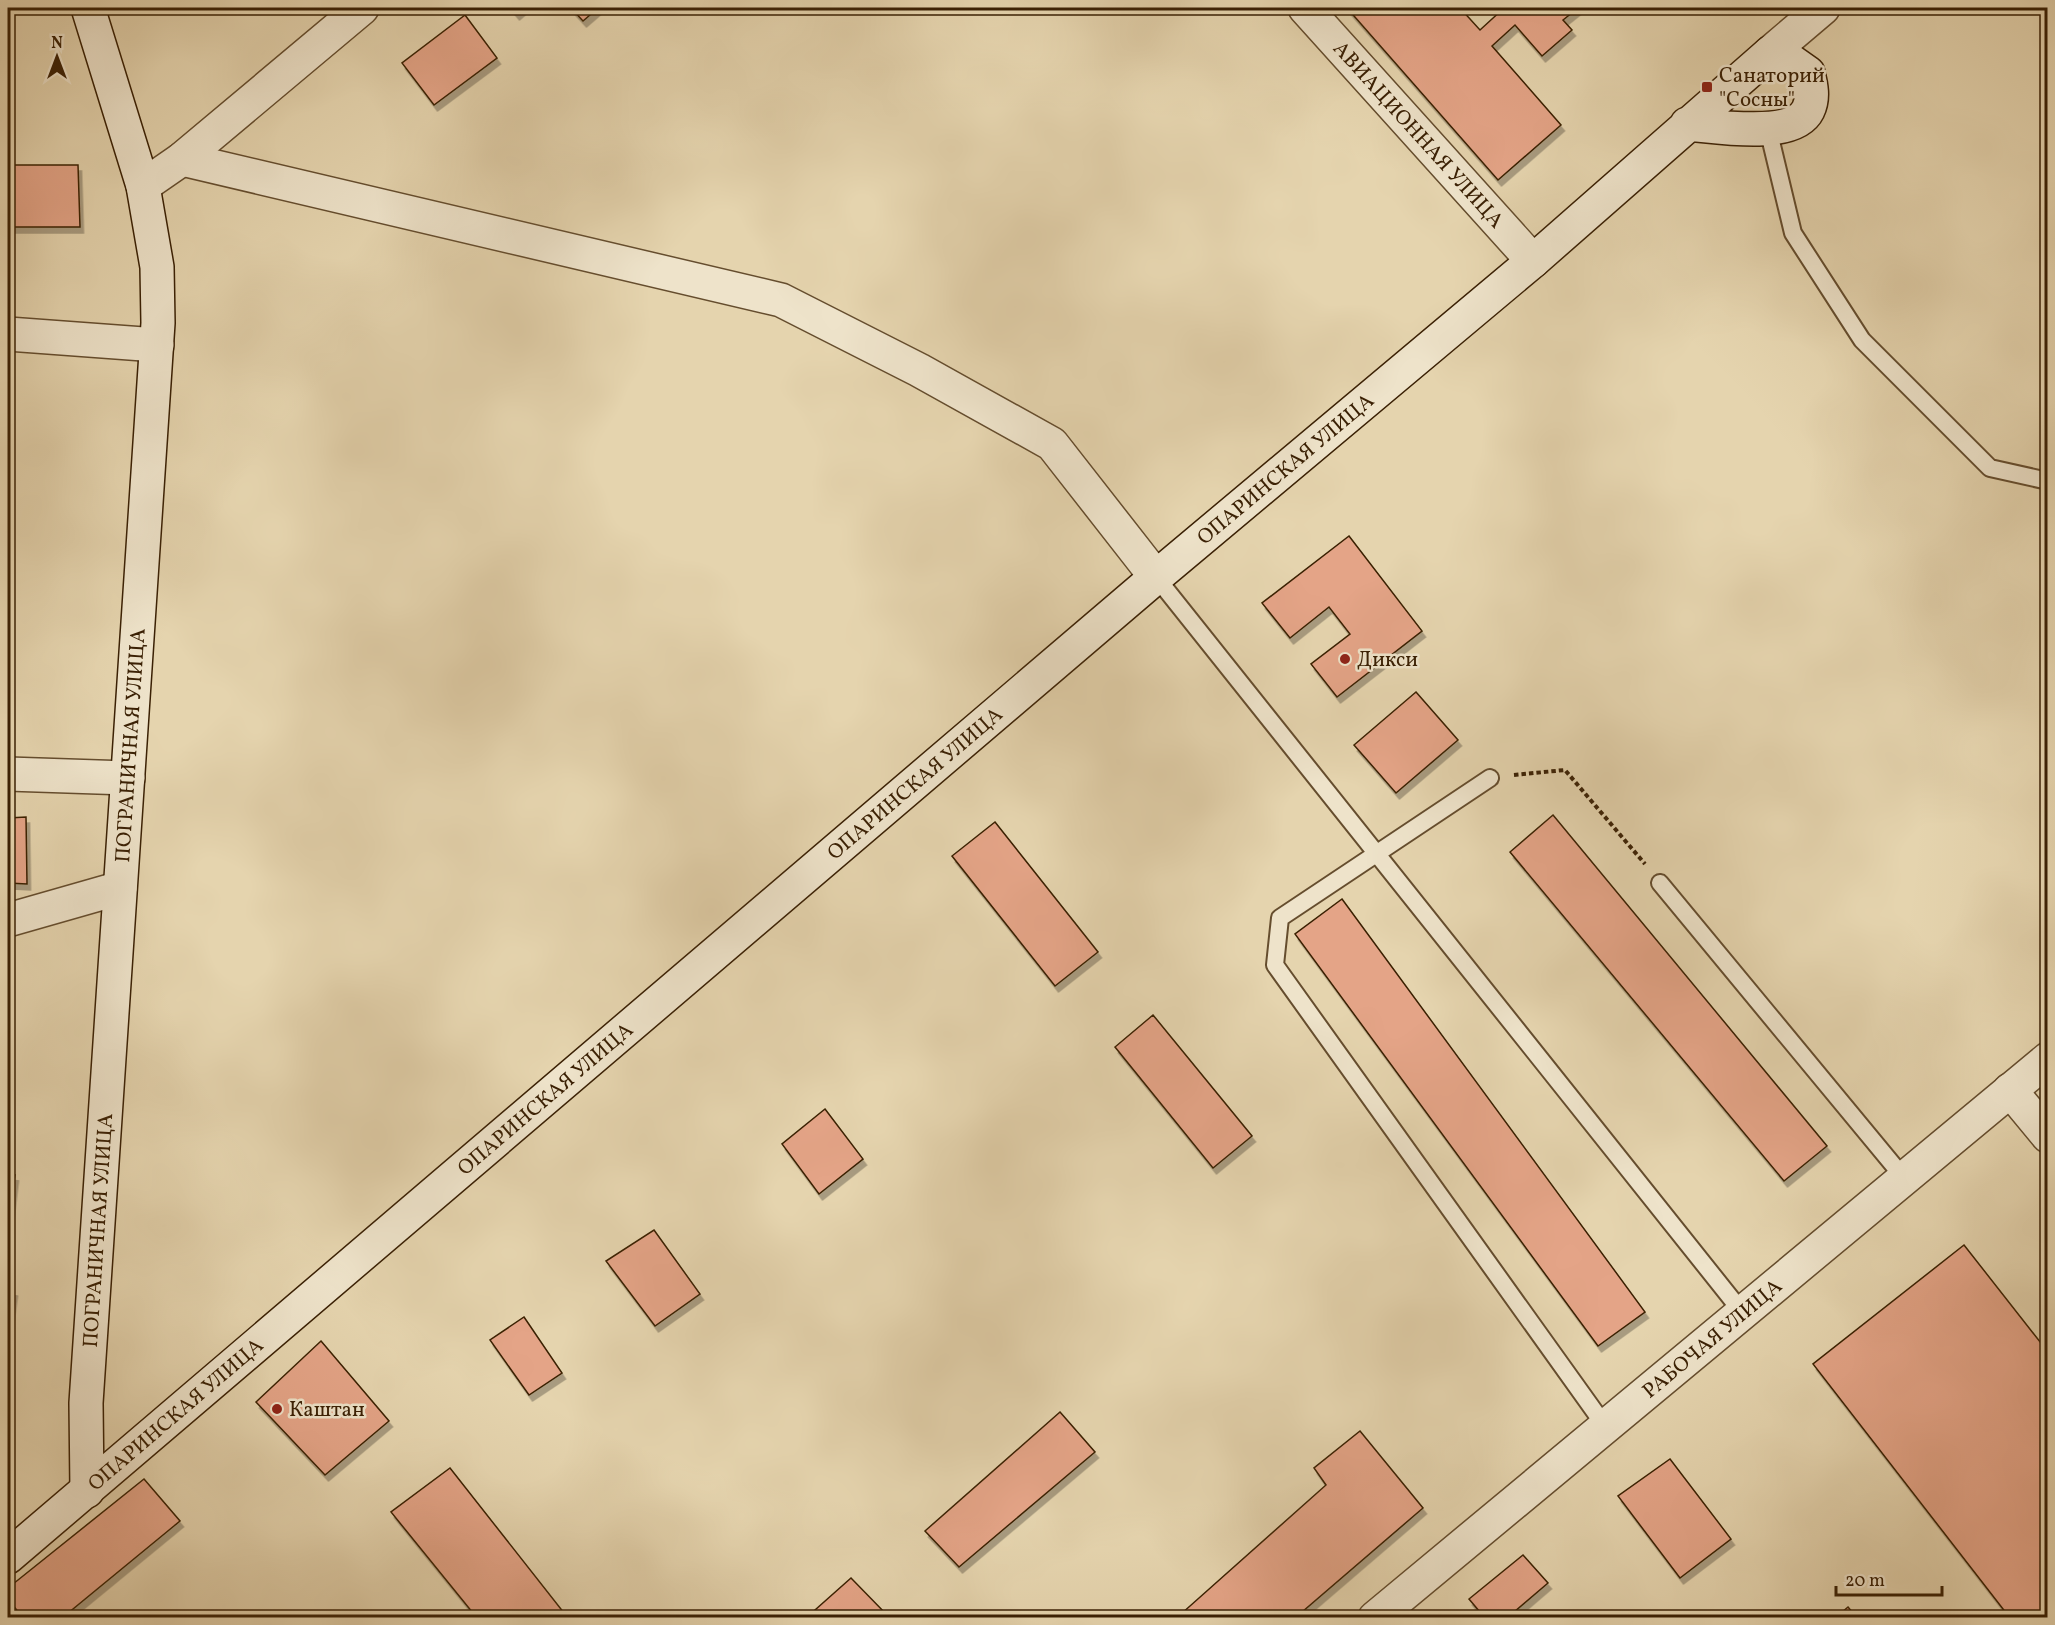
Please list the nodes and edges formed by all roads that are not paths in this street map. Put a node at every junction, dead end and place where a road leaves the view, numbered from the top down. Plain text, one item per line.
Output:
1 (362, 8) edge
2 (1305, 8) edge
3 (1823, 8) edge
4 (83, 11) edge
5 (1770, 53) junction
6 (1687, 124) junction
7 (1768, 129) junction
8 (182, 159) junction
9 (143, 186) junction
10 (1533, 261) junction
11 (8, 334) edge
12 (157, 345) junction
13 (2048, 481) edge
14 (1156, 577) junction
15 (8, 774) edge
16 (128, 778) junction
17 (1490, 778) road end
18 (1378, 854) junction
19 (1660, 883) road end
20 (120, 888) junction
21 (8, 920) edge
22 (2048, 1059) edge
23 (2010, 1090) junction
24 (2048, 1136) edge
25 (1904, 1179) junction
26 (1742, 1312) junction
27 (1605, 1426) junction
28 (87, 1491) junction
29 (8, 1557) edge
30 (1375, 1617) edge

1 - 8 street
2 - 10 street, АВИАЦИОННАЯ УЛИЦА
3 - 5 street, ОПАРИНСКАЯ УЛИЦА
4 - 9 street, ПОГРАНИЧНАЯ УЛИЦА
5 - 6 street, ОПАРИНСКАЯ УЛИЦА
5 - 7 street
6 - 7 street
6 - 10 street, ОПАРИНСКАЯ УЛИЦА
7 - 13 lane
8 - 9 street
8 - 14 street
9 - 12 street, ПОГРАНИЧНАЯ УЛИЦА
10 - 14 street, ОПАРИНСКАЯ УЛИЦА
11 - 12 street
12 - 16 street, ПОГРАНИЧНАЯ УЛИЦА
14 - 18 lane
14 - 28 street, ОПАРИНСКАЯ УЛИЦА
15 - 16 street
16 - 20 street, ПОГРАНИЧНАЯ УЛИЦА
17 - 18 lane
18 - 26 lane
18 - 27 lane
19 - 25 lane
20 - 21 street
20 - 28 street, ПОГРАНИЧНАЯ УЛИЦА
22 - 23 street, РАБОЧАЯ УЛИЦА
23 - 24 street
23 - 25 street, РАБОЧАЯ УЛИЦА
25 - 26 street, РАБОЧАЯ УЛИЦА
26 - 27 street, РАБОЧАЯ УЛИЦА
27 - 30 street, РАБОЧАЯ УЛИЦА
28 - 29 street, ОПАРИНСКАЯ УЛИЦА

